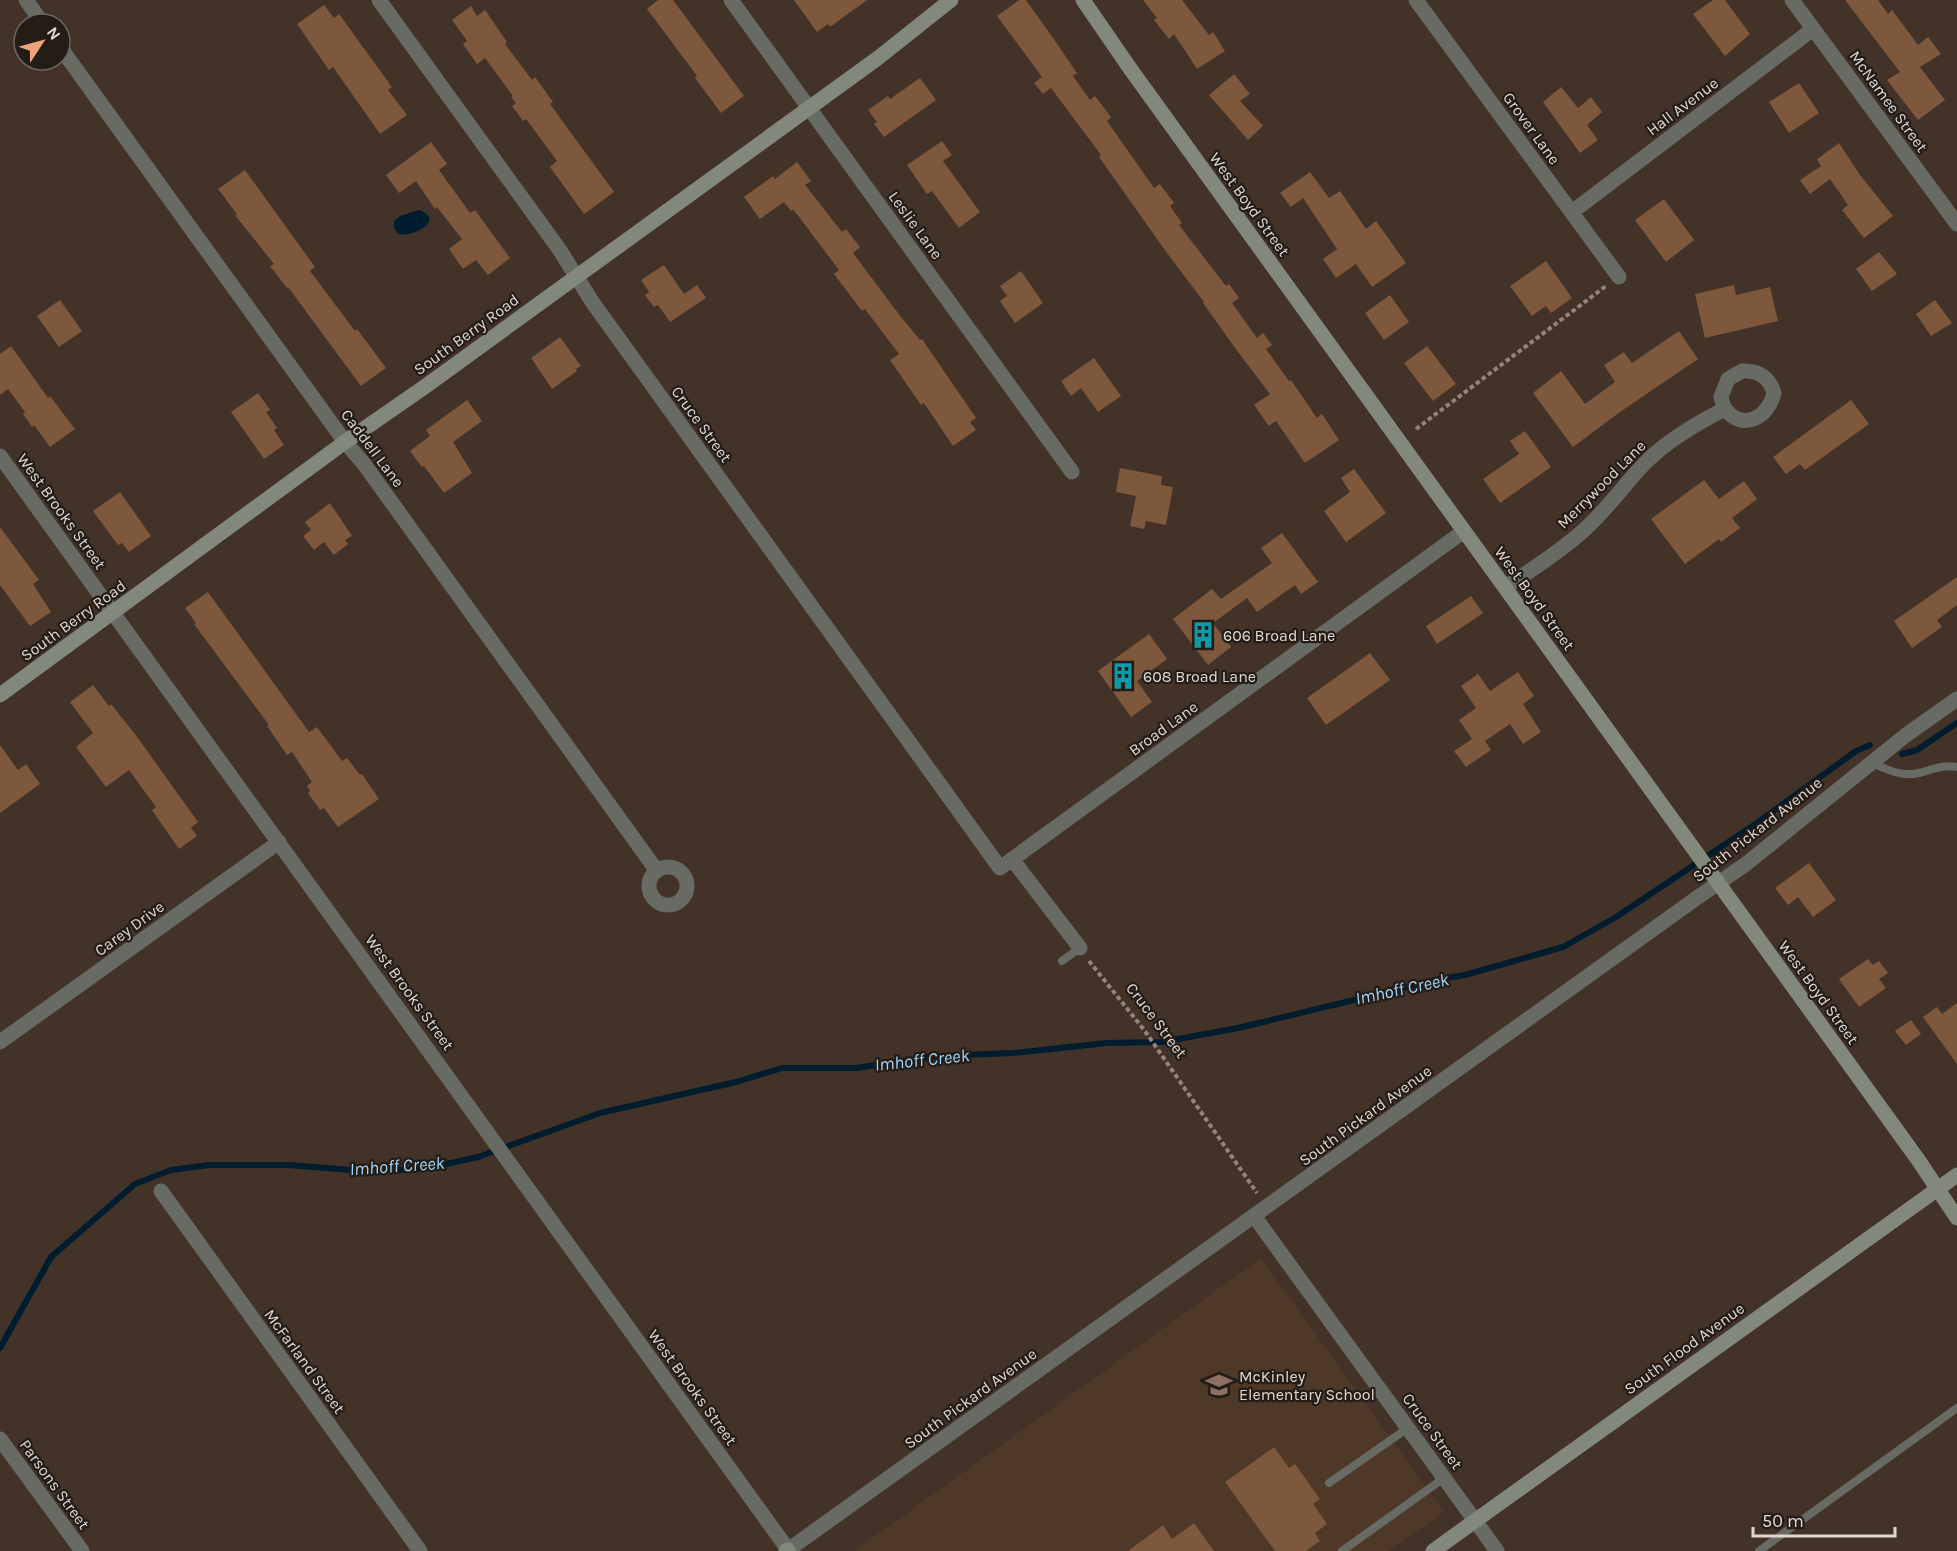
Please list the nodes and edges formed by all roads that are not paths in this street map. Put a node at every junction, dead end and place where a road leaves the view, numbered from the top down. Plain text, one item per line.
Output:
1 (379, 0) edge
2 (731, 0) edge
3 (951, 0) edge
4 (1083, 0) edge
5 (1416, 0) edge
6 (1792, 0) edge
7 (1813, 29) junction
8 (72, 64) edge
9 (809, 107) junction
10 (1572, 212) junction
11 (1957, 224) edge
12 (575, 276) junction
13 (1619, 277) road end
14 (1725, 409) dead end
15 (345, 442) junction
16 (0, 456) edge
17 (1071, 472) dead end
18 (1464, 531) junction
19 (1505, 587) junction
20 (113, 613) junction
21 (0, 695) edge
22 (1957, 699) edge
23 (1871, 763) junction
24 (1957, 766) edge
25 (279, 842) junction
26 (1006, 864) junction
27 (657, 870) dead end
28 (1716, 879) junction
29 (1080, 948) joint
30 (1062, 961) dead end
31 (0, 1042) edge
32 (1957, 1175) edge
33 (1937, 1189) junction
34 (161, 1191) dead end
35 (1254, 1216) junction
36 (1957, 1218) edge
37 (1957, 1408) edge
38 (1408, 1428) junction
39 (0, 1439) edge
40 (1444, 1478) junction
41 (1329, 1483) dead end
42 (1475, 1521) junction
43 (81, 1551) edge
44 (420, 1551) edge
45 (788, 1551) edge
46 (1342, 1551) edge
47 (1433, 1551) edge
48 (1497, 1551) edge
49 (1759, 1551) edge

1 - 12 street, Cruce Street
2 - 9 street, Leslie Lane
3 - 9 street, South Berry Road
4 - 18 street, West Boyd Street
5 - 10 street, Grover Lane
6 - 7 street, McNamee Street
7 - 10 street, Hall Avenue
7 - 11 street, McNamee Street
8 - 15 street, Caddell Lane
9 - 12 street, South Berry Road
9 - 17 street, Leslie Lane
10 - 13 street, Grover Lane
12 - 15 street, South Berry Road
12 - 26 street, Cruce Street
14 - 19 street, Merrywood Lane
15 - 20 street, South Berry Road
15 - 27 street, Caddell Lane
16 - 20 street, West Brooks Street
18 - 19 street, West Boyd Street
18 - 26 street, Broad Lane
19 - 28 street, West Boyd Street
20 - 21 street, South Berry Road
20 - 25 street, West Brooks Street
22 - 23 street, South Pickard Avenue
23 - 24 lane
23 - 28 street, South Pickard Avenue
25 - 31 street, Carey Drive
25 - 45 street, West Brooks Street
26 - 29 street, Cruce Street
28 - 33 street, West Boyd Street
28 - 35 street, South Pickard Avenue
29 - 30 lane
32 - 33 street, South Flood Avenue
33 - 36 street, West Boyd Street
33 - 42 street, South Flood Avenue
34 - 44 street, McFarland Street
35 - 38 street, Cruce Street
35 - 45 street, South Pickard Avenue
37 - 49 lane
38 - 40 street, Cruce Street
38 - 41 lane
39 - 43 street, Parsons Street
40 - 42 street, Cruce Street
40 - 46 lane
42 - 47 street, South Flood Avenue
42 - 48 street, Cruce Street

